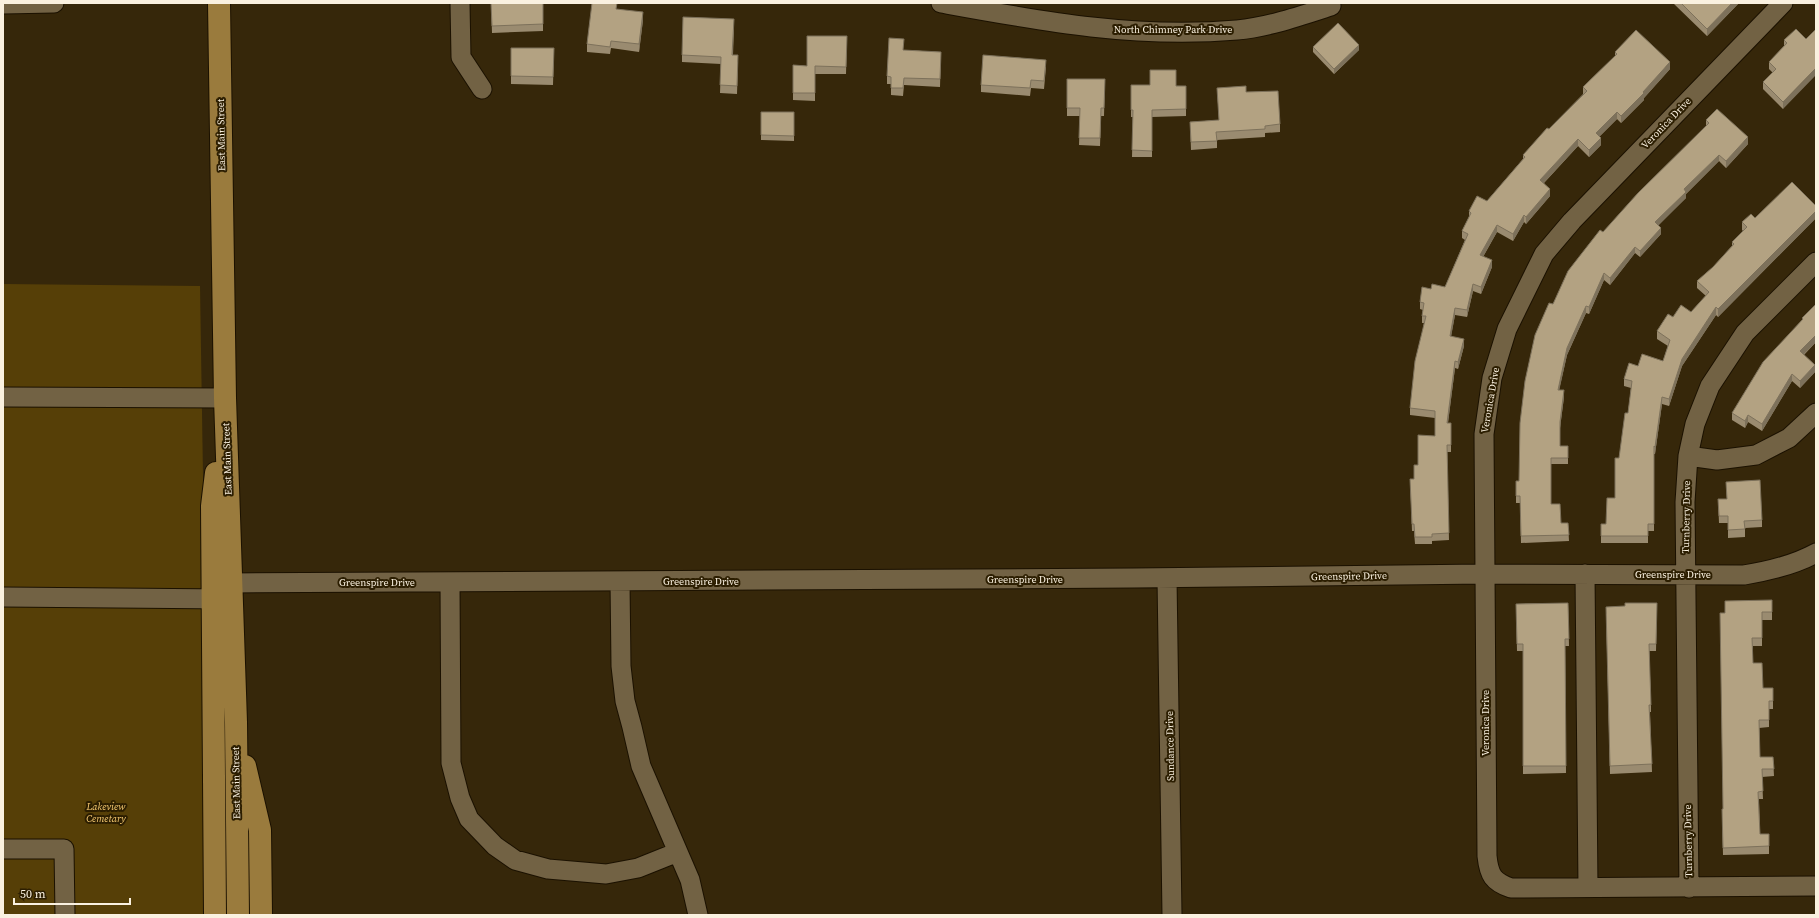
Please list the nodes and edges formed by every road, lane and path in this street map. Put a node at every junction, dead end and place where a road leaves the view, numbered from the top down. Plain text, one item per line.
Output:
1 (54, 3) edge
2 (219, 3) edge
3 (460, 3) edge
4 (941, 3) edge
5 (1783, 3) edge
6 (3, 4) edge
7 (1331, 6) dead end
8 (482, 89) dead end
9 (1816, 262) edge
10 (3, 397) edge
11 (225, 398) junction
12 (1816, 413) edge
13 (1688, 456) junction
14 (1816, 553) edge
15 (1686, 573) junction
16 (1484, 574) junction
17 (1585, 574) junction
18 (1167, 578) junction
19 (620, 581) junction
20 (450, 582) junction
21 (225, 594) junction
22 (3, 597) edge
23 (236, 722) junction
24 (3, 849) edge
25 (678, 852) junction
26 (1816, 886) edge
27 (1588, 888) junction
28 (1689, 888) junction
29 (66, 915) edge
30 (215, 915) edge
31 (238, 915) edge
32 (261, 915) edge
33 (698, 915) edge
34 (1172, 915) edge

1 - 6 street
2 - 11 main road, East Main Street
3 - 8 street
4 - 7 street, North Chimney Park Drive
5 - 16 street, Veronica Drive
9 - 13 street, Turnberry Drive
10 - 11 street
11 - 21 main road, East Main Street
12 - 13 street
13 - 15 street, Turnberry Drive
14 - 15 street, Greenspire Drive
15 - 17 street, Greenspire Drive
15 - 28 street, Turnberry Drive
16 - 17 street, Greenspire Drive
16 - 18 street, Greenspire Drive
16 - 27 street, Veronica Drive
17 - 27 street
18 - 19 street, Greenspire Drive
18 - 34 street, Sundance Drive
19 - 20 street, Greenspire Drive
19 - 25 street
20 - 21 street, Greenspire Drive
20 - 25 street
21 - 22 street, Greenspire Drive
21 - 23 main road, East Main Street
21 - 30 main road
23 - 31 main road, East Main Street
23 - 32 main road
24 - 29 street
25 - 33 street
26 - 28 street
27 - 28 street

